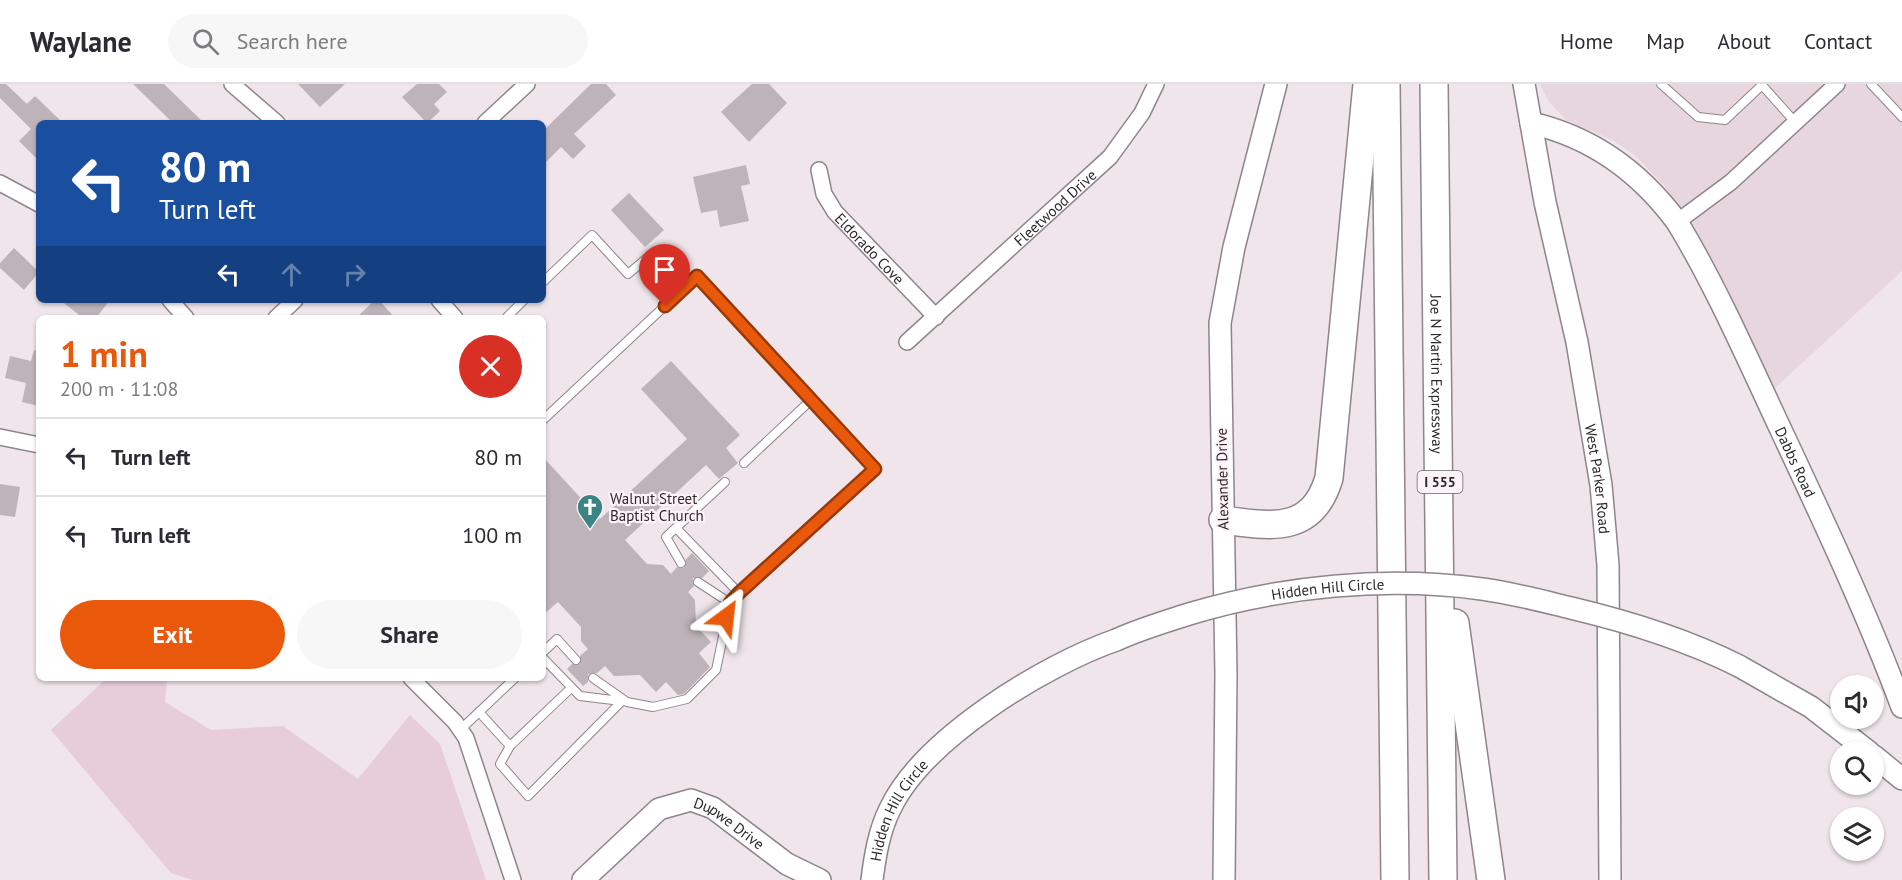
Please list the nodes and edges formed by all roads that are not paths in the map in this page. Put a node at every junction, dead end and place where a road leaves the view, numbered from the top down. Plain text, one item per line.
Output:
1 (232, 84) edge
2 (527, 84) edge
3 (1156, 84) edge
4 (1276, 84) edge
5 (1367, 84) edge
6 (1386, 84) edge
7 (1434, 84) edge
8 (1524, 84) edge
9 (1661, 84) edge
10 (1837, 84) edge
11 (1871, 84) edge
12 (1761, 85) edge
13 (1902, 117) edge
14 (274, 120) edge
15 (488, 120) edge
16 (1795, 122) junction
17 (1531, 123) junction
18 (819, 170) dead end
19 (0, 183) edge
20 (36, 202) edge
21 (1677, 222) junction
22 (546, 279) edge
23 (686, 286) junction
24 (173, 303) edge
25 (291, 303) edge
26 (442, 303) edge
27 (521, 303) edge
28 (183, 315) edge
29 (279, 315) edge
30 (452, 315) edge
31 (509, 315) edge
32 (936, 317) junction
33 (907, 342) dead end
34 (811, 400) junction
35 (546, 416) edge
36 (0, 437) edge
37 (36, 444) edge
38 (744, 463) dead end
39 (725, 482) dead end
40 (1440, 511) junction
41 (1223, 520) junction
42 (676, 528) junction
43 (681, 563) dead end
44 (698, 582) dead end
45 (739, 593) junction
46 (730, 603) junction
47 (546, 649) edge
48 (576, 660) dead end
49 (546, 661) edge
50 (593, 678) dead end
51 (414, 681) edge
52 (512, 681) edge
53 (571, 688) junction
54 (622, 701) junction
55 (1902, 707) edge
56 (479, 712) junction
57 (460, 730) junction
58 (1854, 741) edge
59 (510, 746) junction
60 (1884, 764) edge
61 (1902, 779) edge
62 (513, 880) edge
63 (583, 880) edge
64 (820, 880) edge
65 (872, 880) edge
66 (1224, 880) edge
67 (1395, 880) edge
68 (1443, 880) edge
69 (1491, 880) edge
70 (1610, 880) edge

1 - 14 street
2 - 15 street
3 - 32 street, Fleetwood Drive
4 - 41 street, Alexander Drive
5 - 41 highway
6 - 67 highway
7 - 40 highway, Joe N Martin Expressway / I 555
8 - 17 street, West Parker Road
9 - 12 lane
10 - 16 street
11 - 13 lane
12 - 16 lane
16 - 21 street
17 - 21 street, Dabbs Road
17 - 70 street, West Parker Road
18 - 32 street, Eldorado Cove
19 - 20 street
21 - 55 street, Dabbs Road
22 - 23 lane
23 - 34 lane
23 - 35 lane
24 - 28 street
25 - 29 street
26 - 30 street
27 - 31 lane
32 - 33 street, Fleetwood Drive
34 - 38 lane
34 - 45 lane
36 - 37 street
39 - 42 lane
40 - 68 highway, Joe N Martin Expressway / I 555
40 - 69 highway
41 - 66 street, Alexander Drive
42 - 43 lane
42 - 45 lane
44 - 46 lane
45 - 46 lane
46 - 54 lane
47 - 48 lane
49 - 53 lane
50 - 54 lane
51 - 57 street
52 - 56 lane
53 - 54 lane
53 - 59 lane
54 - 59 lane
56 - 57 lane
56 - 59 lane
57 - 62 street
58 - 65 street, Hidden Hill Circle, bridge
60 - 61 street
63 - 64 street, Dupwe Drive

